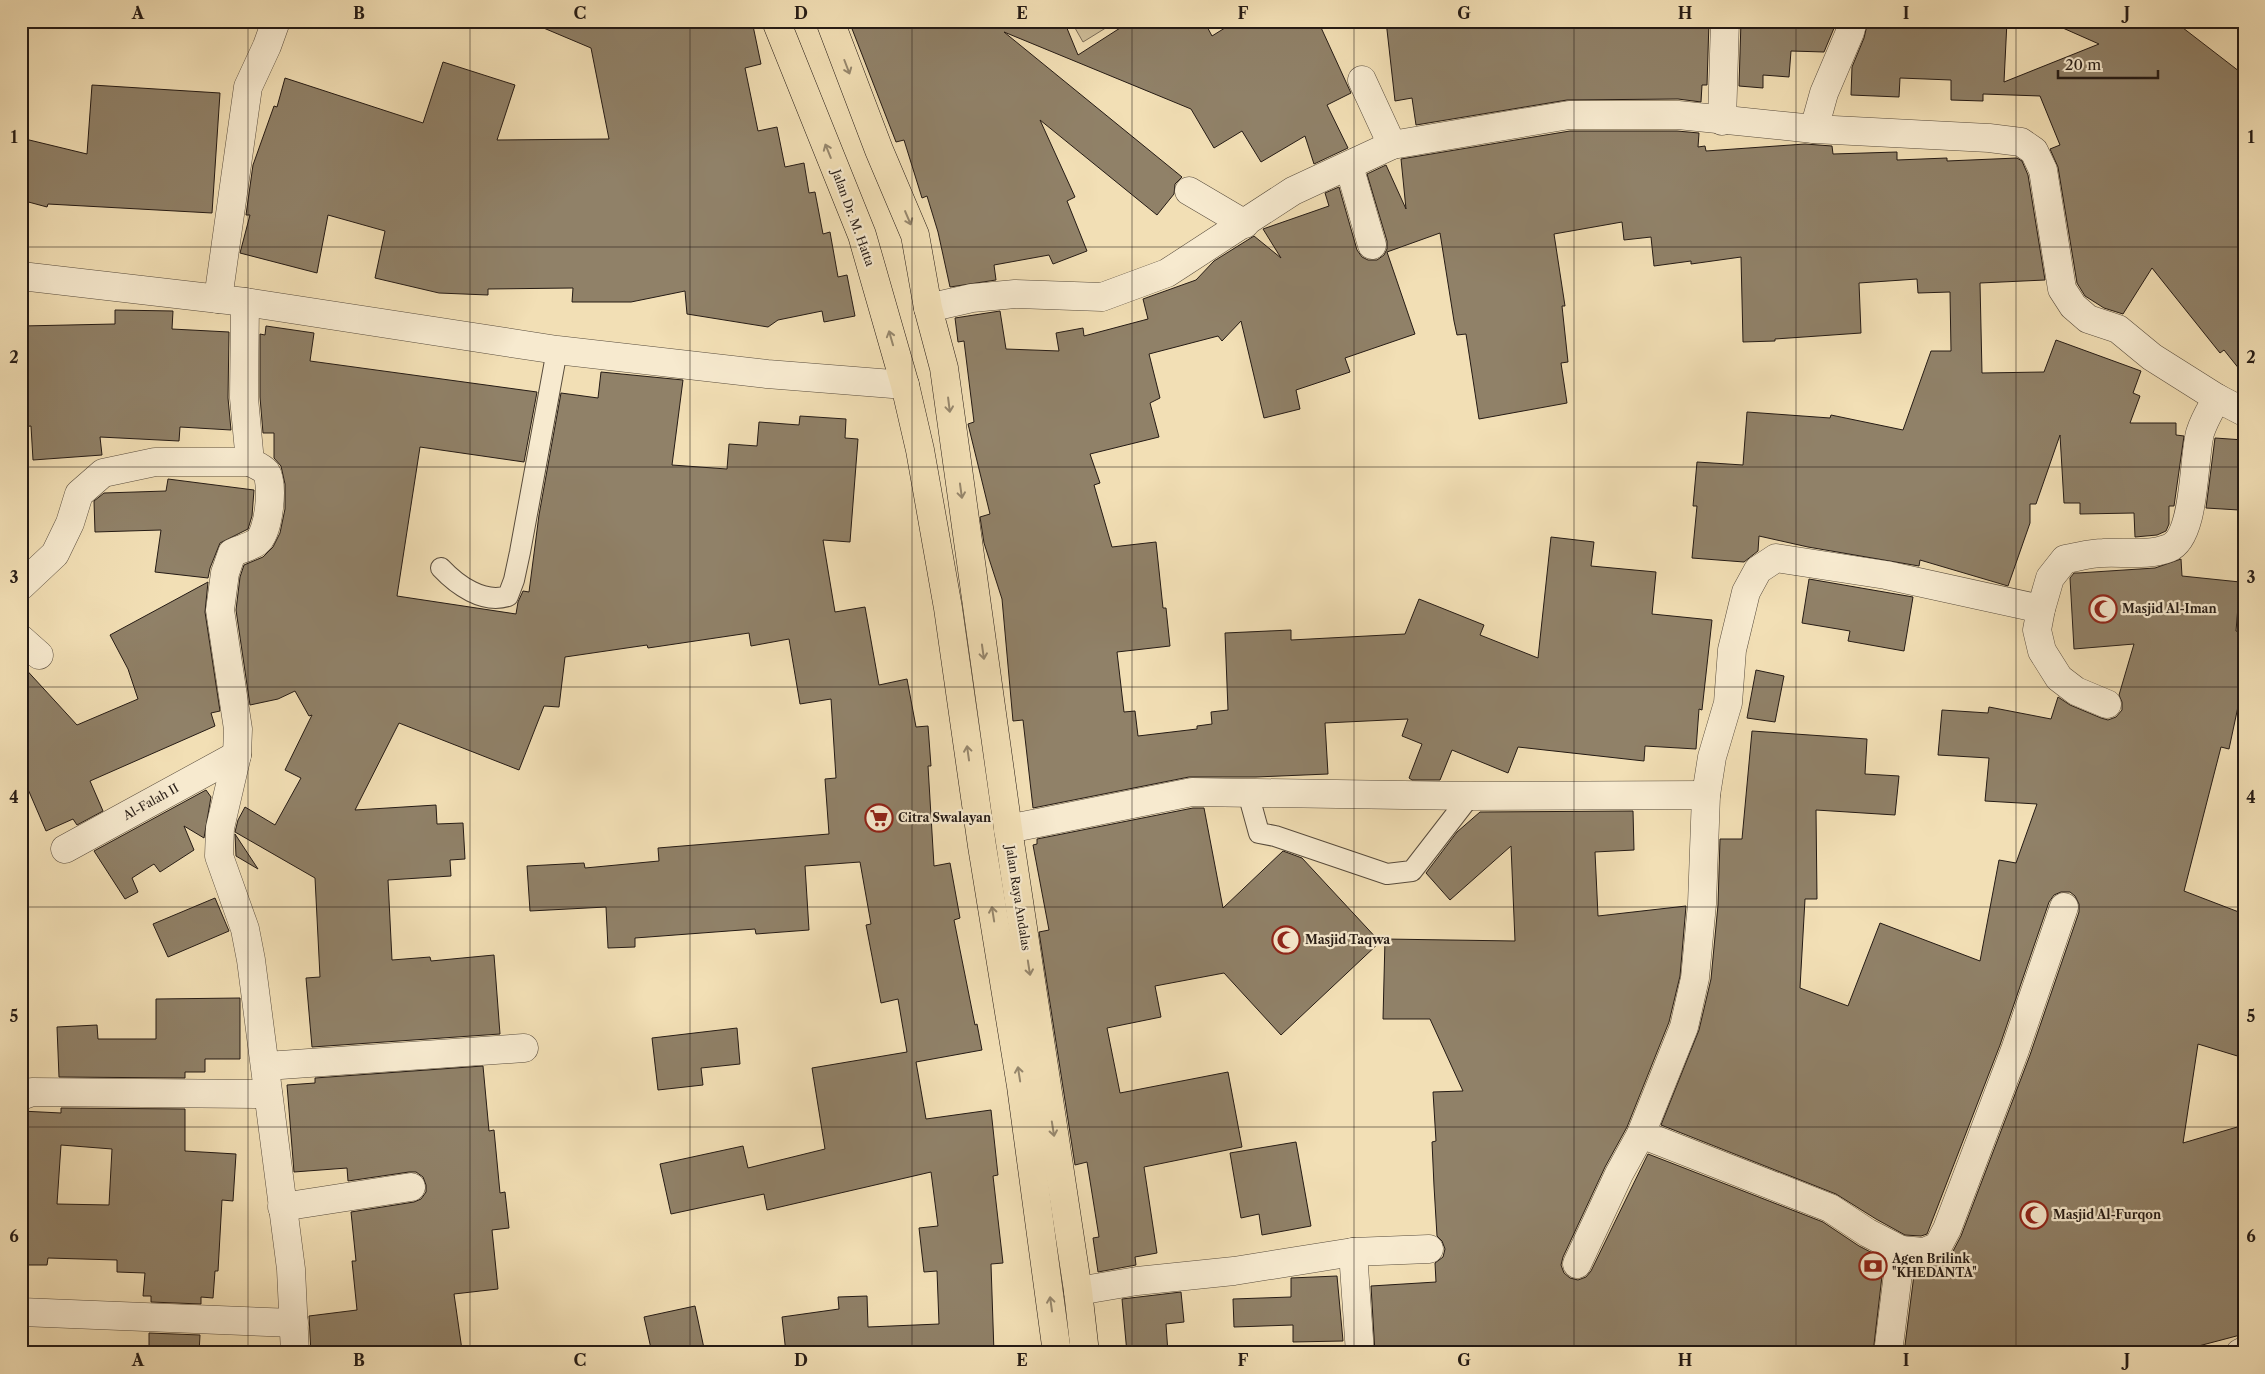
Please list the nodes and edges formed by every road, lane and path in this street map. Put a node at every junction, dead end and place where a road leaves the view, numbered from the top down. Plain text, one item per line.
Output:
1 (276, 21) edge
2 (776, 21) edge
3 (830, 21) edge
4 (1725, 21) edge
5 (1853, 21) edge
6 (1362, 80) dead end
7 (1722, 121) junction
8 (1814, 129) junction
9 (1392, 145) junction
10 (1349, 166) junction
11 (1189, 191) dead end
12 (1245, 224) junction
13 (1372, 245) dead end
14 (21, 276) edge
15 (218, 299) junction
16 (245, 302) junction
17 (928, 308) junction
18 (557, 350) junction
19 (905, 385) junction
20 (2218, 398) junction
21 (2244, 412) edge
22 (250, 462) junction
23 (441, 568) dead end
24 (21, 586) edge
25 (2041, 609) junction
26 (2108, 704) dead end
27 (237, 755) junction
28 (1248, 793) junction
29 (1706, 795) junction
30 (1470, 796) junction
31 (1008, 829) junction
32 (65, 849) dead end
33 (2064, 907) dead end
34 (524, 1048) dead end
35 (266, 1066) junction
36 (268, 1094) junction
37 (21, 1096) edge
38 (1641, 1134) junction
39 (411, 1188) dead end
40 (282, 1207) junction
41 (1429, 1249) dead end
42 (1901, 1250) junction
43 (1353, 1252) junction
44 (1578, 1264) dead end
45 (1078, 1291) junction
46 (21, 1312) edge
47 (294, 1323) junction
48 (2244, 1351) edge
49 (295, 1353) edge
50 (1057, 1353) edge
51 (1085, 1353) edge
52 (1360, 1353) edge
53 (1888, 1353) edge
54 (2240, 1353) edge

1 - 15 street
19 -> 2 main road, Jalan Dr. M. Hatta
3 -> 17 main road
4 - 7 street
5 - 8 street
6 - 9 street
7 - 8 street
7 - 9 street
8 - 20 street
9 - 10 street
10 - 12 street
10 - 13 street
11 - 12 street
12 - 17 street
14 - 15 street
15 - 16 street
16 - 18 street
16 - 22 street
17 -> 31 main road, Jalan Raya Andalas
18 - 19 street
18 - 23 lane
50 -> 19 main road, Jalan Dr. M. Hatta
20 - 21 street
20 - 25 street
22 - 24 street
22 - 27 street
25 - 26 street
25 - 29 street
27 - 32 street, Al-Falah II
27 - 35 street
28 - 30 street
28 - 30 lane
28 - 31 street
29 - 30 street
29 - 38 street
31 -> 45 main road, Jalan Raya Andalas
33 - 42 street
34 - 35 street
35 - 36 street
36 - 37 street
36 - 40 street
38 - 42 street
38 - 44 street
39 - 40 street
40 - 47 street
41 - 43 street
42 - 53 street
43 - 45 street
43 - 52 street
45 - 51 main road, Jalan Raya Andalas
46 - 47 street
47 - 49 street
48 - 54 street

